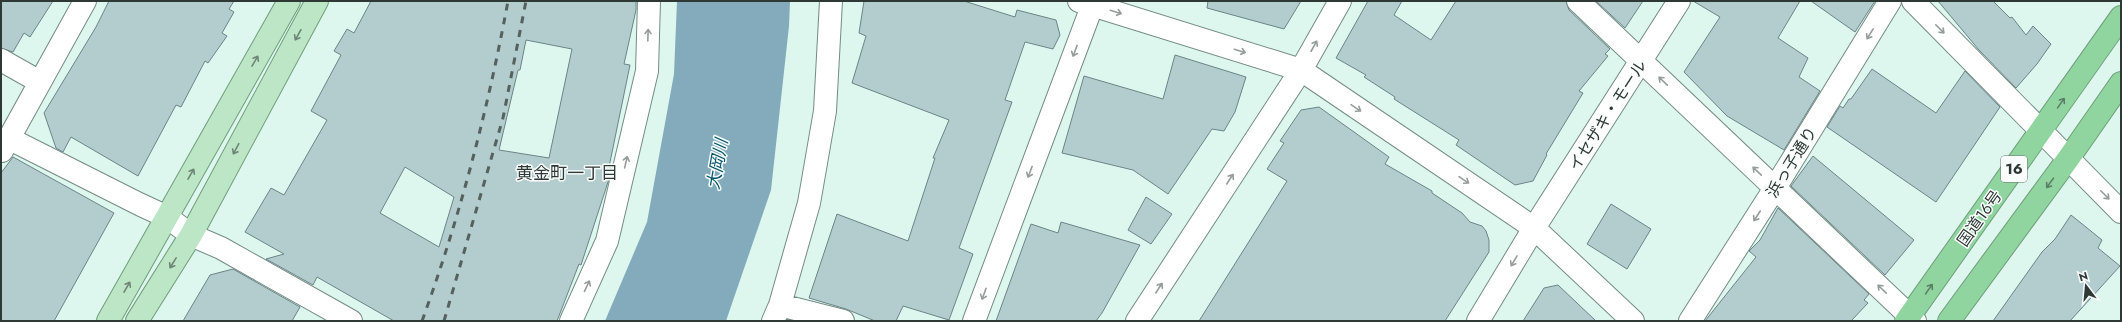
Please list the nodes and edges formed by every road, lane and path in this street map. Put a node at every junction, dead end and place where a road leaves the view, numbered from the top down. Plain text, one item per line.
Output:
1 (85, 1) edge
2 (289, 1) edge
3 (317, 1) edge
4 (649, 1) edge
5 (831, 1) edge
6 (1340, 1) edge
7 (1578, 1) edge
8 (1679, 1) edge
9 (1890, 1) edge
10 (1913, 1) edge
11 (1089, 2) edge
12 (2121, 17) edge
13 (1, 60) edge
14 (1641, 61) junction
15 (1301, 70) junction
16 (40, 82) junction
17 (2121, 83) edge
18 (2042, 131) junction
19 (4, 144) edge
20 (2068, 159) junction
21 (1775, 188) junction
22 (2121, 212) edge
23 (167, 216) junction
24 (1534, 228) junction
25 (191, 235) junction
26 (776, 313) edge
27 (1910, 319) edge
28 (108, 321) edge
29 (138, 321) edge
30 (351, 321) edge
31 (570, 321) edge
32 (843, 321) edge
33 (974, 321) edge
34 (1137, 321) edge
35 (1478, 321) edge
36 (1633, 321) edge
37 (1690, 321) edge
38 (1949, 321) edge

1 - 16 street
23 -> 2 main road
3 -> 25 main road
31 -> 4 street
5 - 26 street
15 -> 6 street
7 - 14 street
8 - 14 street, イセザキ・モール
9 -> 21 street, 浜っ子通り
10 -> 18 street
11 -> 15 street
11 -> 33 street
18 -> 12 highway, 国道16号 / 16
13 - 16 street
21 -> 14 street
14 - 24 street, イセザキ・モール
15 -> 24 street
34 -> 15 street
16 - 19 street
17 - 20 highway, 16
18 - 20 street
27 -> 18 highway, 国道16号 / 16
19 - 23 street
20 -> 22 street
20 -> 38 highway, 16
27 -> 21 street
21 -> 37 street, 浜っ子通り
23 - 25 street
28 -> 23 main road
24 -> 35 street, イセザキ・モール
24 - 36 street
25 -> 29 main road
25 - 30 street
26 - 32 street

